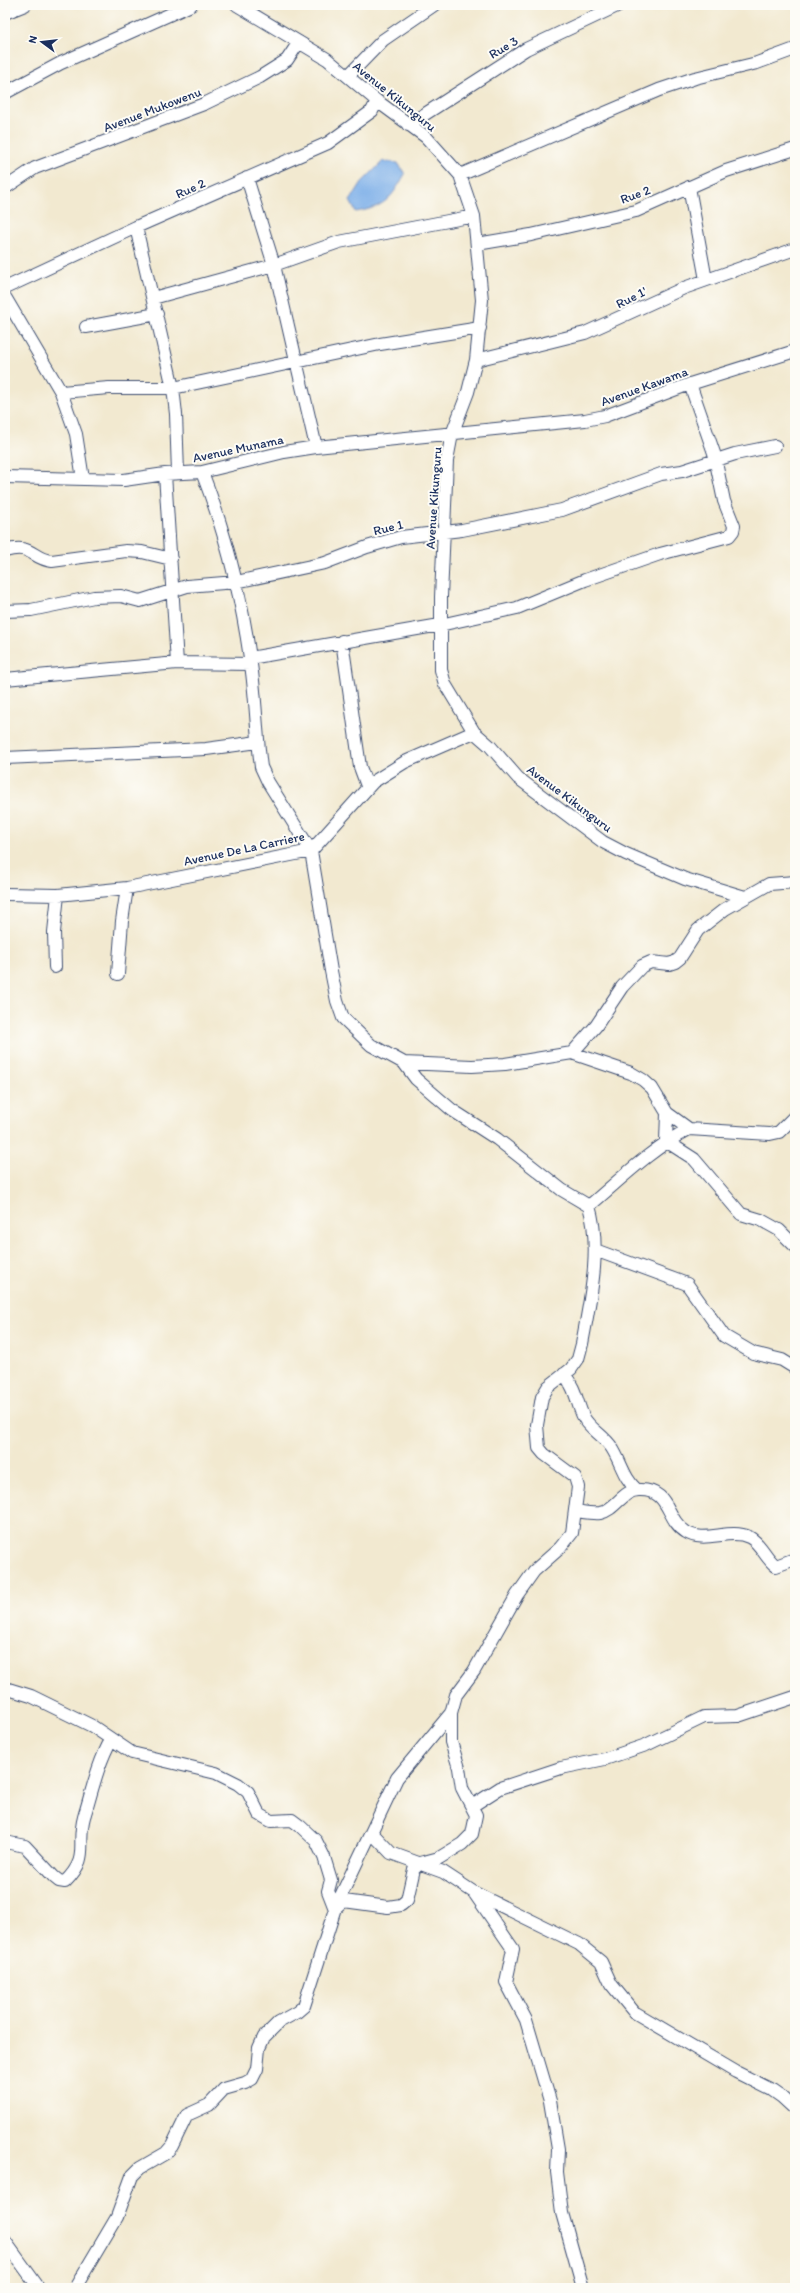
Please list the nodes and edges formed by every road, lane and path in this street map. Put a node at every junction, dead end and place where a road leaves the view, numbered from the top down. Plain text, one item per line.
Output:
1 (25, 5) edge
2 (191, 5) edge
3 (237, 5) edge
4 (434, 5) edge
5 (620, 5) edge
6 (5, 13) edge
7 (299, 42) junction
8 (795, 49) edge
9 (348, 76) junction
10 (5, 93) edge
11 (377, 102) junction
12 (408, 125) junction
13 (795, 149) edge
14 (460, 175) junction
15 (247, 178) junction
16 (688, 186) junction
17 (5, 188) edge
18 (474, 216) junction
19 (136, 227) junction
20 (477, 244) junction
21 (795, 249) edge
22 (274, 265) junction
23 (706, 280) junction
24 (5, 288) edge
25 (5, 297) edge
26 (153, 298) junction
27 (157, 314) junction
28 (86, 327) dead end
29 (480, 328) junction
30 (795, 351) edge
31 (476, 360) junction
32 (297, 363) junction
33 (690, 384) junction
34 (173, 388) junction
35 (61, 392) junction
36 (452, 434) junction
37 (775, 446) dead end
38 (316, 447) junction
39 (715, 461) junction
40 (202, 472) junction
41 (178, 473) junction
42 (165, 474) junction
43 (5, 477) edge
44 (83, 479) junction
45 (444, 532) junction
46 (5, 551) edge
47 (171, 559) junction
48 (236, 582) junction
49 (173, 591) junction
50 (5, 611) edge
51 (440, 625) junction
52 (342, 640) junction
53 (251, 661) junction
54 (177, 663) junction
55 (5, 679) edge
56 (474, 732) junction
57 (258, 742) junction
58 (5, 758) edge
59 (367, 786) junction
60 (310, 851) junction
61 (795, 883) edge
62 (127, 888) junction
63 (5, 894) edge
64 (58, 895) junction
65 (745, 897) junction
66 (55, 967) dead end
67 (118, 974) dead end
68 (572, 1054) junction
69 (404, 1063) junction
70 (668, 1113) junction
71 (795, 1116) edge
72 (689, 1129) junction
73 (666, 1141) junction
74 (589, 1206) junction
75 (795, 1246) edge
76 (595, 1250) junction
77 (795, 1368) edge
78 (564, 1374) junction
79 (637, 1490) junction
80 (576, 1511) junction
81 (795, 1559) edge
82 (5, 1688) edge
83 (795, 1697) edge
84 (451, 1713) junction
85 (112, 1740) junction
86 (472, 1806) junction
87 (372, 1833) junction
88 (5, 1842) edge
89 (420, 1863) junction
90 (475, 1893) junction
91 (335, 1909) junction
92 (795, 2109) edge
93 (5, 2241) edge
94 (39, 2288) edge
95 (75, 2288) edge
96 (583, 2288) edge

1 - 6 street
2 - 10 street
3 - 7 street, Avenue Kikunguru
4 - 9 street
5 - 12 street, Rue 3
7 - 9 street, Avenue Kikunguru
7 - 17 street, Avenue Mukowenu
8 - 14 street
9 - 11 street, Avenue Kikunguru
11 - 12 street, Avenue Kikunguru
11 - 15 street, Rue 2
12 - 14 street, Avenue Kikunguru
13 - 16 street, Rue 2
14 - 18 street, Avenue Kikunguru
15 - 19 street, Rue 2
15 - 22 street
16 - 20 street, Rue 2
16 - 23 street
18 - 20 street, Avenue Kikunguru
18 - 22 street
19 - 24 street, Rue 2
19 - 26 street
20 - 29 street, Avenue Kikunguru
21 - 23 street, Rue 1'
22 - 26 street
22 - 32 street
23 - 31 street, Rue 1'
25 - 35 street
26 - 27 street
27 - 28 street
27 - 34 street
29 - 31 street, Avenue Kikunguru
29 - 32 street
30 - 33 street, Avenue Kawama
31 - 36 street, Avenue Kikunguru
32 - 34 street
32 - 38 street
33 - 36 street, Avenue Kawama
33 - 39 street
34 - 35 street
34 - 41 street
35 - 44 street
36 - 38 street, Avenue Munama
36 - 45 street, Avenue Kikunguru
37 - 39 street, Rue 1
38 - 40 street, Avenue Munama
39 - 45 street, Rue 1
39 - 51 street
40 - 41 street, Avenue Munama
40 - 48 street
41 - 42 street, Avenue Munama
42 - 44 street, Avenue Munama
42 - 47 street
43 - 44 street, Avenue Munama
45 - 48 street, Rue 1
45 - 51 street, Avenue Kikunguru
46 - 47 street
47 - 49 street
48 - 49 street, Rue 1
48 - 53 street
49 - 50 street, Rue 1
49 - 54 street
51 - 52 street
51 - 56 street, Avenue Kikunguru
52 - 53 street
52 - 59 street
53 - 54 street
53 - 57 street
54 - 55 street
56 - 59 street, Avenue De La Carriere
56 - 65 street, Avenue Kikunguru
57 - 58 street
57 - 60 street
59 - 60 street, Avenue De La Carriere
60 - 62 street, Avenue De La Carriere
60 - 69 street
61 - 65 street
62 - 64 street, Avenue De La Carriere
62 - 67 street
63 - 64 street, Avenue De La Carriere
64 - 66 street
65 - 68 street
68 - 69 street
68 - 70 street
69 - 74 street
70 - 72 street
70 - 73 street
71 - 72 street
72 - 73 street
73 - 74 street
73 - 75 street
74 - 76 street
76 - 77 street
76 - 78 street
78 - 79 street
78 - 80 street
79 - 80 street
79 - 81 street
80 - 84 street
82 - 85 street
83 - 86 street
84 - 86 street
84 - 87 street
85 - 88 street
85 - 91 street
86 - 89 street
87 - 89 street
87 - 91 street
89 - 90 street
89 - 91 street
90 - 92 street
90 - 96 street
91 - 95 street
93 - 94 street

